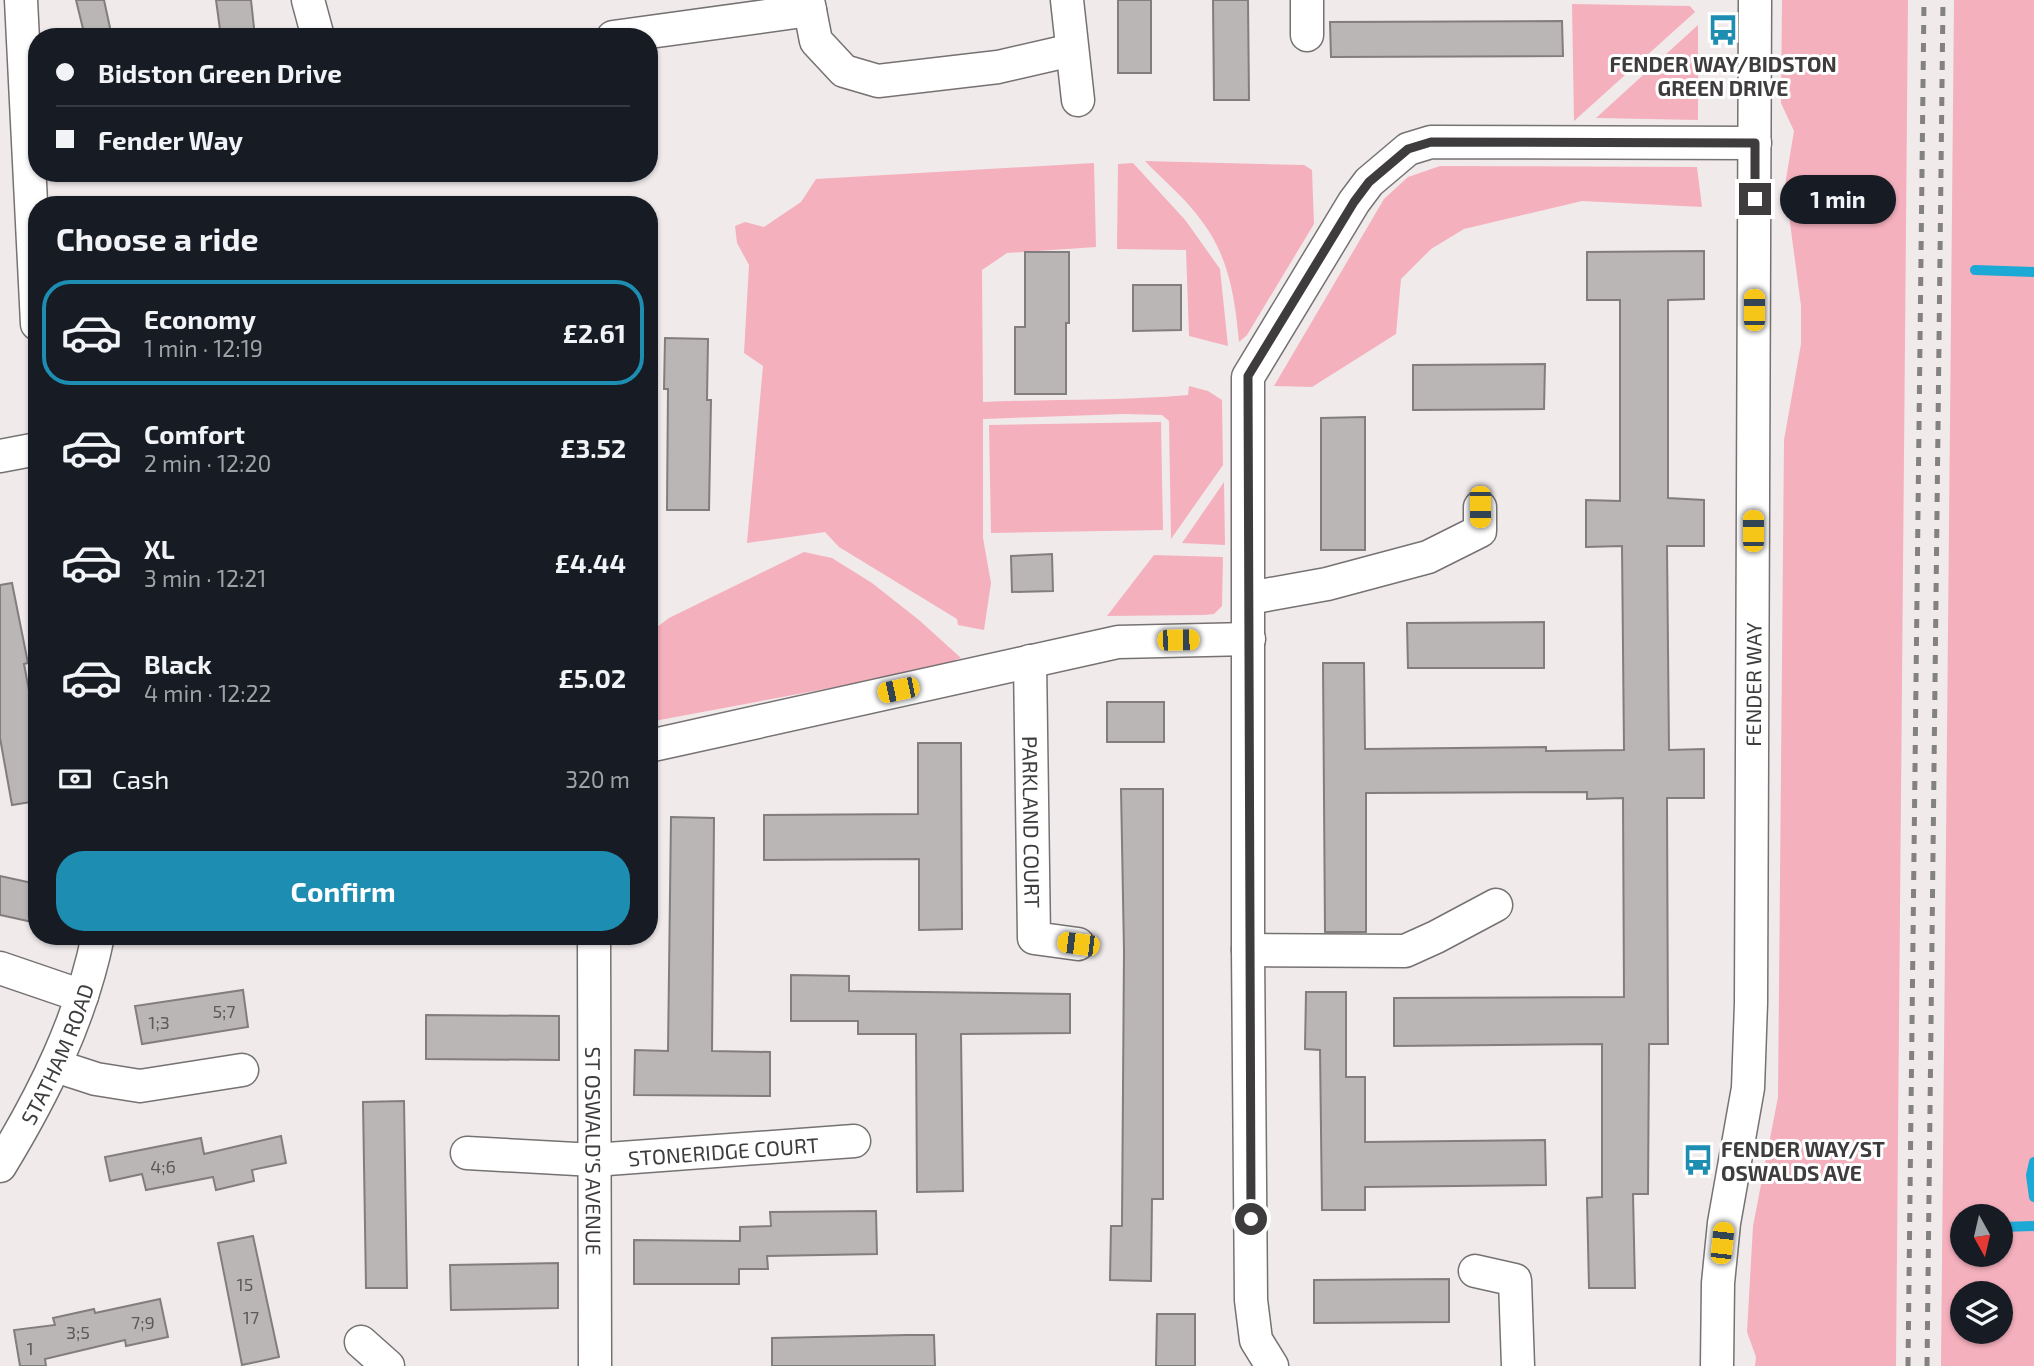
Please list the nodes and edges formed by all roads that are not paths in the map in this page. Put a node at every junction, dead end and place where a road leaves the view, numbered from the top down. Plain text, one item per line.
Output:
1 (20, 0) edge
2 (308, 0) edge
3 (1068, 0) edge
4 (1307, 0) edge
5 (1755, 0) edge
6 (809, 5) edge
7 (315, 28) edge
8 (658, 30) edge
9 (1307, 35) dead end
10 (1072, 51) junction
11 (1078, 100) dead end
12 (1755, 143) junction
13 (13, 153) edge
14 (28, 260) edge
15 (28, 451) edge
16 (0, 457) edge
17 (1480, 507) dead end
18 (1249, 598) junction
19 (1249, 639) junction
20 (1030, 661) junction
21 (658, 744) edge
22 (1496, 905) dead end
23 (1078, 944) dead end
24 (96, 945) edge
25 (594, 945) edge
26 (1248, 950) junction
27 (0, 968) edge
28 (82, 996) junction
29 (56, 1066) junction
30 (242, 1070) dead end
31 (854, 1141) dead end
32 (467, 1153) dead end
33 (594, 1160) junction
34 (0, 1166) edge
35 (1475, 1270) dead end
36 (360, 1342) dead end
37 (388, 1366) edge
38 (595, 1366) edge
39 (1272, 1366) edge
40 (1518, 1366) edge
41 (1717, 1366) edge

1 - 13 street
2 - 7 street
3 - 10 street
4 - 9 street
5 - 12 street, FENDER WAY
6 - 8 street
6 - 10 street
10 - 11 street
12 - 18 street
12 - 41 street, FENDER WAY
13 - 14 street
15 - 16 street
17 - 18 street
18 - 19 street
19 - 20 street
19 - 26 street
20 - 21 street
20 - 23 street, PARKLAND COURT
22 - 26 street
24 - 28 street, STATHAM ROAD
25 - 33 street, ST OSWALD'S AVENUE
26 - 39 street
27 - 28 street
28 - 29 street, STATHAM ROAD
29 - 30 street
29 - 34 street, STATHAM ROAD
31 - 33 street, STONERIDGE COURT
32 - 33 street, STONERIDGE COURT
33 - 38 street, ST OSWALD'S AVENUE
35 - 40 street
36 - 37 street

